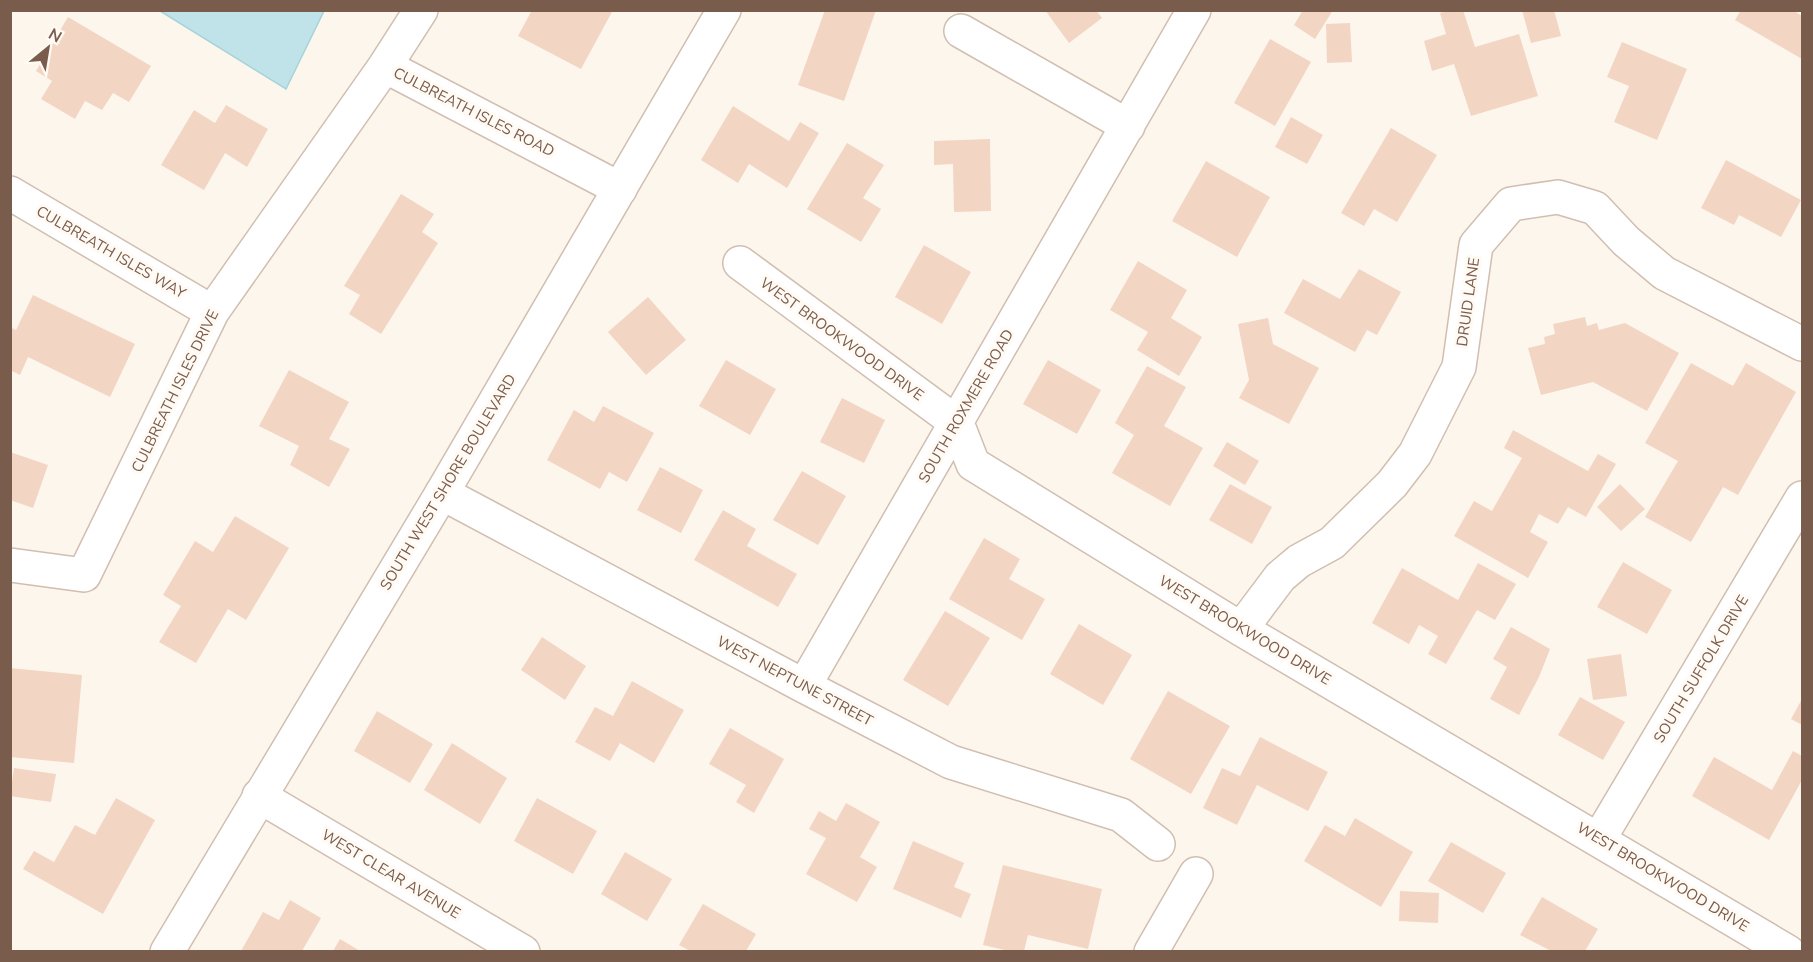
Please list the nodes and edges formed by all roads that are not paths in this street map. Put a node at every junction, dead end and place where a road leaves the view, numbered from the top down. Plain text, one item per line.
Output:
1 (421, 10) edge
2 (724, 10) edge
3 (1194, 10) edge
4 (961, 31) dead end
5 (385, 66) junction
6 (1128, 126) junction
7 (620, 189) junction
8 (10, 193) edge
9 (740, 263) dead end
10 (212, 312) junction
11 (1803, 344) edge
12 (957, 423) junction
13 (442, 493) junction
14 (1803, 498) edge
15 (10, 565) edge
16 (1241, 629) junction
17 (804, 686) junction
18 (259, 796) junction
19 (1599, 839) junction
20 (1158, 844) dead end
21 (1196, 874) dead end
22 (167, 951) edge
23 (523, 951) edge
24 (1151, 951) edge
25 (1788, 951) edge

1 - 5 street, CULBREATH ISLES ROAD
2 - 7 street, SOUTH WEST SHORE BOULEVARD
3 - 6 street, SOUTH ROXMERE ROAD
4 - 6 street
5 - 7 street, CULBREATH ISLES ROAD
5 - 10 street, CULBREATH ISLES DRIVE
6 - 12 street, SOUTH ROXMERE ROAD
7 - 13 street, SOUTH WEST SHORE BOULEVARD
8 - 10 street, CULBREATH ISLES WAY
9 - 12 street, WEST BROOKWOOD DRIVE
10 - 15 street, CULBREATH ISLES DRIVE
11 - 16 street, DRUID LANE
12 - 16 street, WEST BROOKWOOD DRIVE
12 - 17 street, SOUTH ROXMERE ROAD
13 - 17 street, WEST NEPTUNE STREET
13 - 18 street, SOUTH WEST SHORE BOULEVARD
14 - 19 street, SOUTH SUFFOLK DRIVE
16 - 19 street, WEST BROOKWOOD DRIVE
17 - 20 street, WEST NEPTUNE STREET
18 - 22 street, SOUTH WEST SHORE BOULEVARD
18 - 23 street, WEST CLEAR AVENUE
19 - 25 street, WEST BROOKWOOD DRIVE
21 - 24 street

